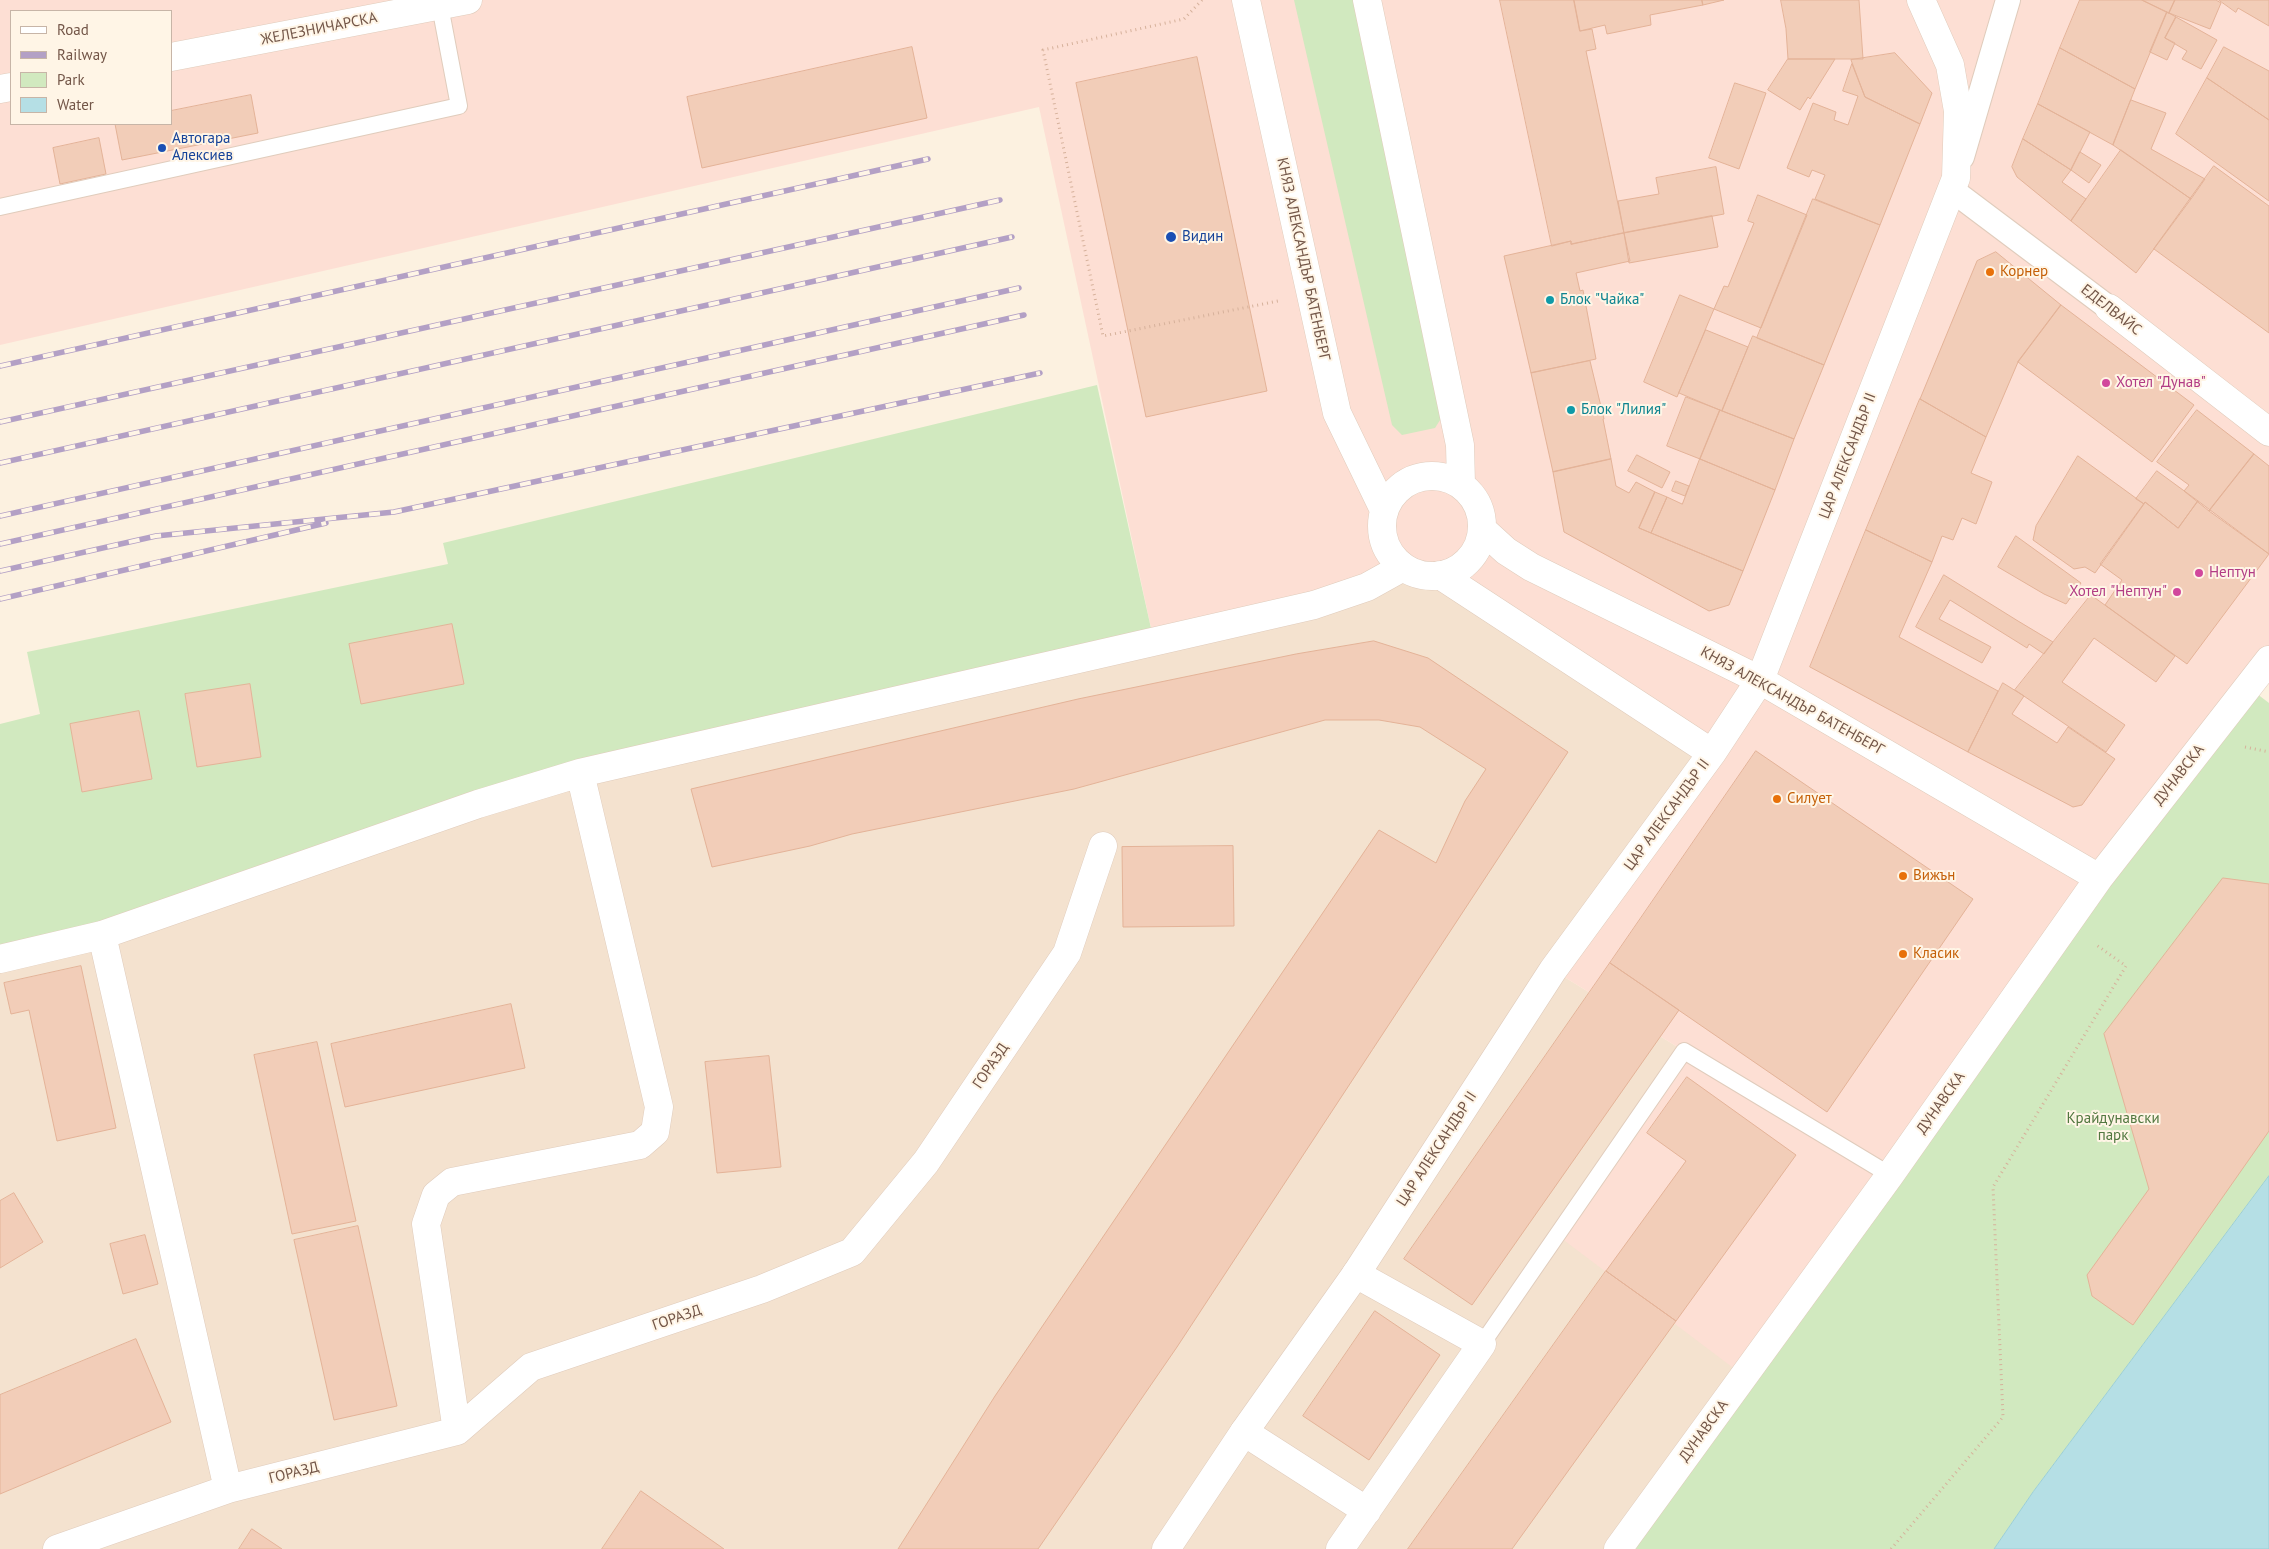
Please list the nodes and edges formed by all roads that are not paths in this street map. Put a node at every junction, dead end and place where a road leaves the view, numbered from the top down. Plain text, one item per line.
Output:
1 (468, 0) edge
2 (1246, 0) edge
3 (1367, 0) edge
4 (1921, 0) edge
5 (2008, 0) edge
6 (440, 3) edge
7 (172, 57) edge
8 (1954, 184) junction
9 (0, 207) edge
10 (2110, 308) joint
11 (2269, 432) edge
12 (1461, 484) junction
13 (1384, 510) junction
14 (1483, 530) junction
15 (1403, 567) junction
16 (1440, 575) junction
17 (2269, 660) edge
18 (1760, 680) junction
19 (1712, 753) junction
20 (580, 773) junction
21 (1103, 846) dead end
22 (2099, 878) junction
23 (102, 935) junction
24 (0, 960) edge
25 (1890, 1175) junction
26 (1356, 1274) junction
27 (1482, 1344) junction
28 (457, 1431) junction
29 (1244, 1432) junction
30 (228, 1489) junction
31 (1367, 1511) junction
32 (57, 1549) edge
33 (1166, 1549) edge
34 (1340, 1549) edge
35 (1618, 1549) edge

1 - 6 street, ЖЕЛЕЗНИЧАРСКА
2 - 13 street, КНЯЗ АЛЕКСАНДЪР БАТЕНБЕРГ
3 - 12 street
4 - 8 street
5 - 8 street, ЦАР АЛЕКСАНДЪР II
6 - 7 street, ЖЕЛЕЗНИЧАРСКА
6 - 9 lane
8 - 10 street, ЕДЕЛВАЙС
8 - 18 street, ЦАР АЛЕКСАНДЪР II
10 - 11 street, ЕДЕЛВАЙС
12 - 13 street
12 - 14 street
13 - 15 street
14 - 16 street
14 - 18 street, КНЯЗ АЛЕКСАНДЪР БАТЕНБЕРГ
15 - 16 street
15 - 20 street
16 - 19 street
17 - 22 street, ДУНАВСКА
18 - 19 street, ЦАР АЛЕКСАНДЪР II
18 - 22 street, КНЯЗ АЛЕКСАНДЪР БАТЕНБЕРГ
19 - 26 street, ЦАР АЛЕКСАНДЪР II
20 - 23 street
20 - 28 street
21 - 28 street, ГОРАЗД
22 - 25 street, ДУНАВСКА
23 - 24 street
23 - 30 street
25 - 27 lane
25 - 35 street, ДУНАВСКА
26 - 27 street
26 - 29 street, ЦАР АЛЕКСАНДЪР II
27 - 31 street
28 - 30 street, ГОРАЗД
29 - 31 street
29 - 33 street, ЦАР АЛЕКСАНДЪР II
30 - 32 street, ГОРАЗД
31 - 34 street

